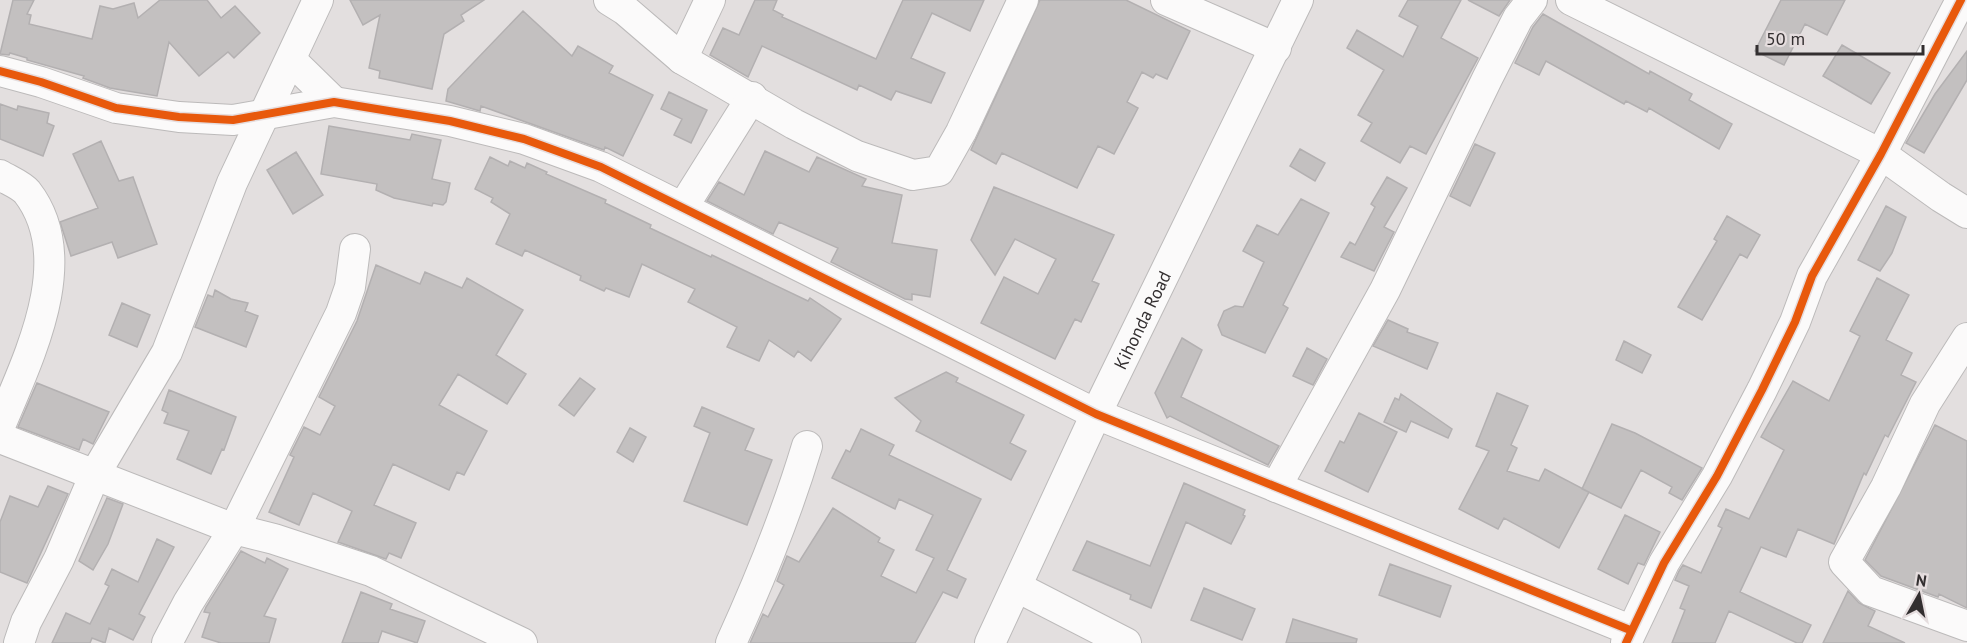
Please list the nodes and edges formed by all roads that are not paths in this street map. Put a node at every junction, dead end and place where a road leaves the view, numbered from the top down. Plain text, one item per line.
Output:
1 (318, 0) edge
2 (609, 0) edge
3 (710, 0) edge
4 (1023, 0) edge
5 (1166, 0) edge
6 (1299, 0) edge
7 (1532, 0) edge
8 (1571, 0) edge
9 (1961, 0) edge
10 (1276, 48) junction
11 (682, 59) junction
12 (291, 60) junction
13 (0, 71) edge
14 (752, 97) junction
15 (334, 102) junction
16 (267, 112) junction
17 (1881, 154) junction
18 (0, 175) edge
19 (683, 207) junction
20 (1967, 213) edge
21 (355, 249) dead end
22 (1967, 338) edge
23 (1096, 414) junction
24 (0, 426) edge
25 (0, 438) edge
26 (807, 446) dead end
27 (95, 474) junction
28 (1276, 488) junction
29 (234, 529) junction
30 (1017, 587) junction
31 (1967, 626) edge
32 (1628, 636) edge
33 (19, 643) edge
34 (167, 643) edge
35 (522, 643) edge
36 (731, 643) edge
37 (990, 643) edge
38 (1126, 643) edge

1 - 12 street
2 - 11 street
3 - 11 street
4 - 14 street
5 - 10 street
6 - 10 street, Kihonda Road
7 - 28 street
8 - 17 street
9 - 17 street
10 - 23 street, Kihonda Road
11 - 14 street
12 - 15 street
12 - 16 street
13 - 16 street
14 - 19 street
15 - 16 street
15 - 19 street
16 - 27 street
17 - 20 street
17 - 32 street
18 - 24 street
19 - 23 street
21 - 29 street
22 - 31 street
23 - 28 street
23 - 30 street, Kihonda Road
25 - 27 street
26 - 36 street
27 - 29 street
27 - 33 street
28 - 32 street
29 - 34 street
29 - 35 street
30 - 37 street, Kihonda Road
30 - 38 street

